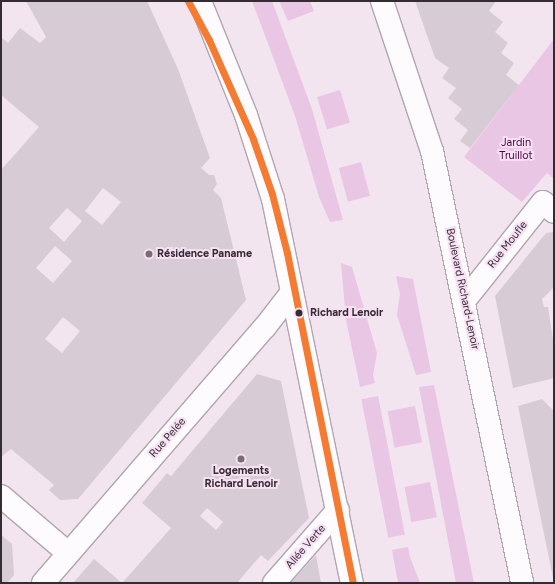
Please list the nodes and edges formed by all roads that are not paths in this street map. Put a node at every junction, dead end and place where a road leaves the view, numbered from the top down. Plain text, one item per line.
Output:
1 (200, 1) edge
2 (382, 1) edge
3 (554, 212) edge
4 (292, 292) junction
5 (465, 300) junction
6 (1, 496) edge
7 (338, 510) junction
8 (68, 553) junction
9 (43, 583) edge
10 (274, 583) edge
11 (352, 583) edge
12 (522, 583) edge

1 - 4 street
2 - 5 street, Boulevard Richard-Lenoir
3 - 5 street, Rue Moufle
4 - 7 street
4 - 8 street, Rue Pelée
5 - 12 street, Boulevard Richard-Lenoir
6 - 8 street
7 - 10 street, Allée Verte
7 - 11 street
8 - 9 street, Rue Pelée

